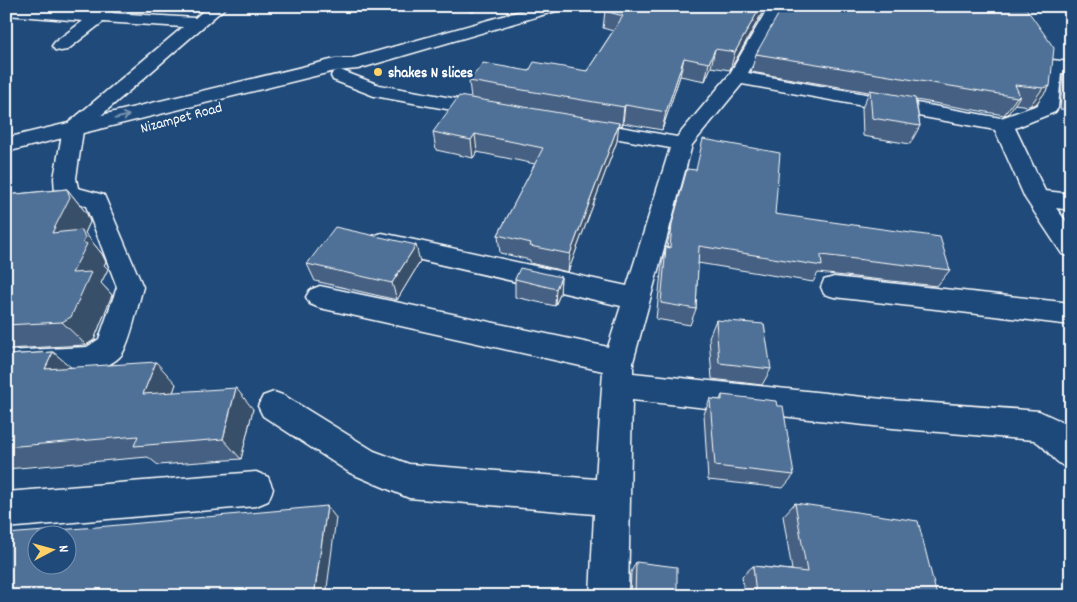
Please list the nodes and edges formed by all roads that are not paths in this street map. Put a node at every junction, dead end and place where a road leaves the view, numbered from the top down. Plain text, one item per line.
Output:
1 (113, 6) edge
2 (219, 6) edge
3 (553, 7) edge
4 (776, 9) edge
5 (11, 12) dead end
6 (99, 17) junction
7 (198, 23) junction
8 (61, 46) dead end
9 (1071, 68) edge
10 (345, 71) junction
11 (737, 77) junction
12 (509, 114) edge
13 (557, 122) edge
14 (1003, 125) junction
15 (71, 138) junction
16 (682, 144) junction
17 (6, 146) edge
18 (6, 163) edge
19 (1037, 198) junction
20 (1071, 202) edge
21 (357, 237) edge
22 (1071, 248) edge
23 (834, 287) dead end
24 (320, 297) dead end
25 (636, 299) junction
26 (1071, 314) edge
27 (6, 364) edge
28 (618, 373) junction
29 (274, 406) dead end
30 (1071, 454) edge
31 (256, 489) dead end
32 (613, 498) junction
33 (6, 510) edge
34 (609, 596) edge

1 - 6 street
2 - 7 street
3 - 10 street, Nizampet Road
4 - 11 street
5 - 6 street
6 - 7 street
6 - 8 street
7 - 15 street
9 - 14 street
10 - 12 street
10 - 15 street, Nizampet Road
11 - 14 street
11 - 16 street
13 - 16 street
14 - 19 street
15 - 17 street, Nizampet Road
15 - 18 street, Nizampet Road
15 - 27 street
16 - 25 street
19 - 20 street
19 - 22 street
21 - 25 street
23 - 26 street
24 - 28 street
25 - 28 street
28 - 30 street
28 - 32 street
29 - 32 street
31 - 33 street
32 - 34 street

